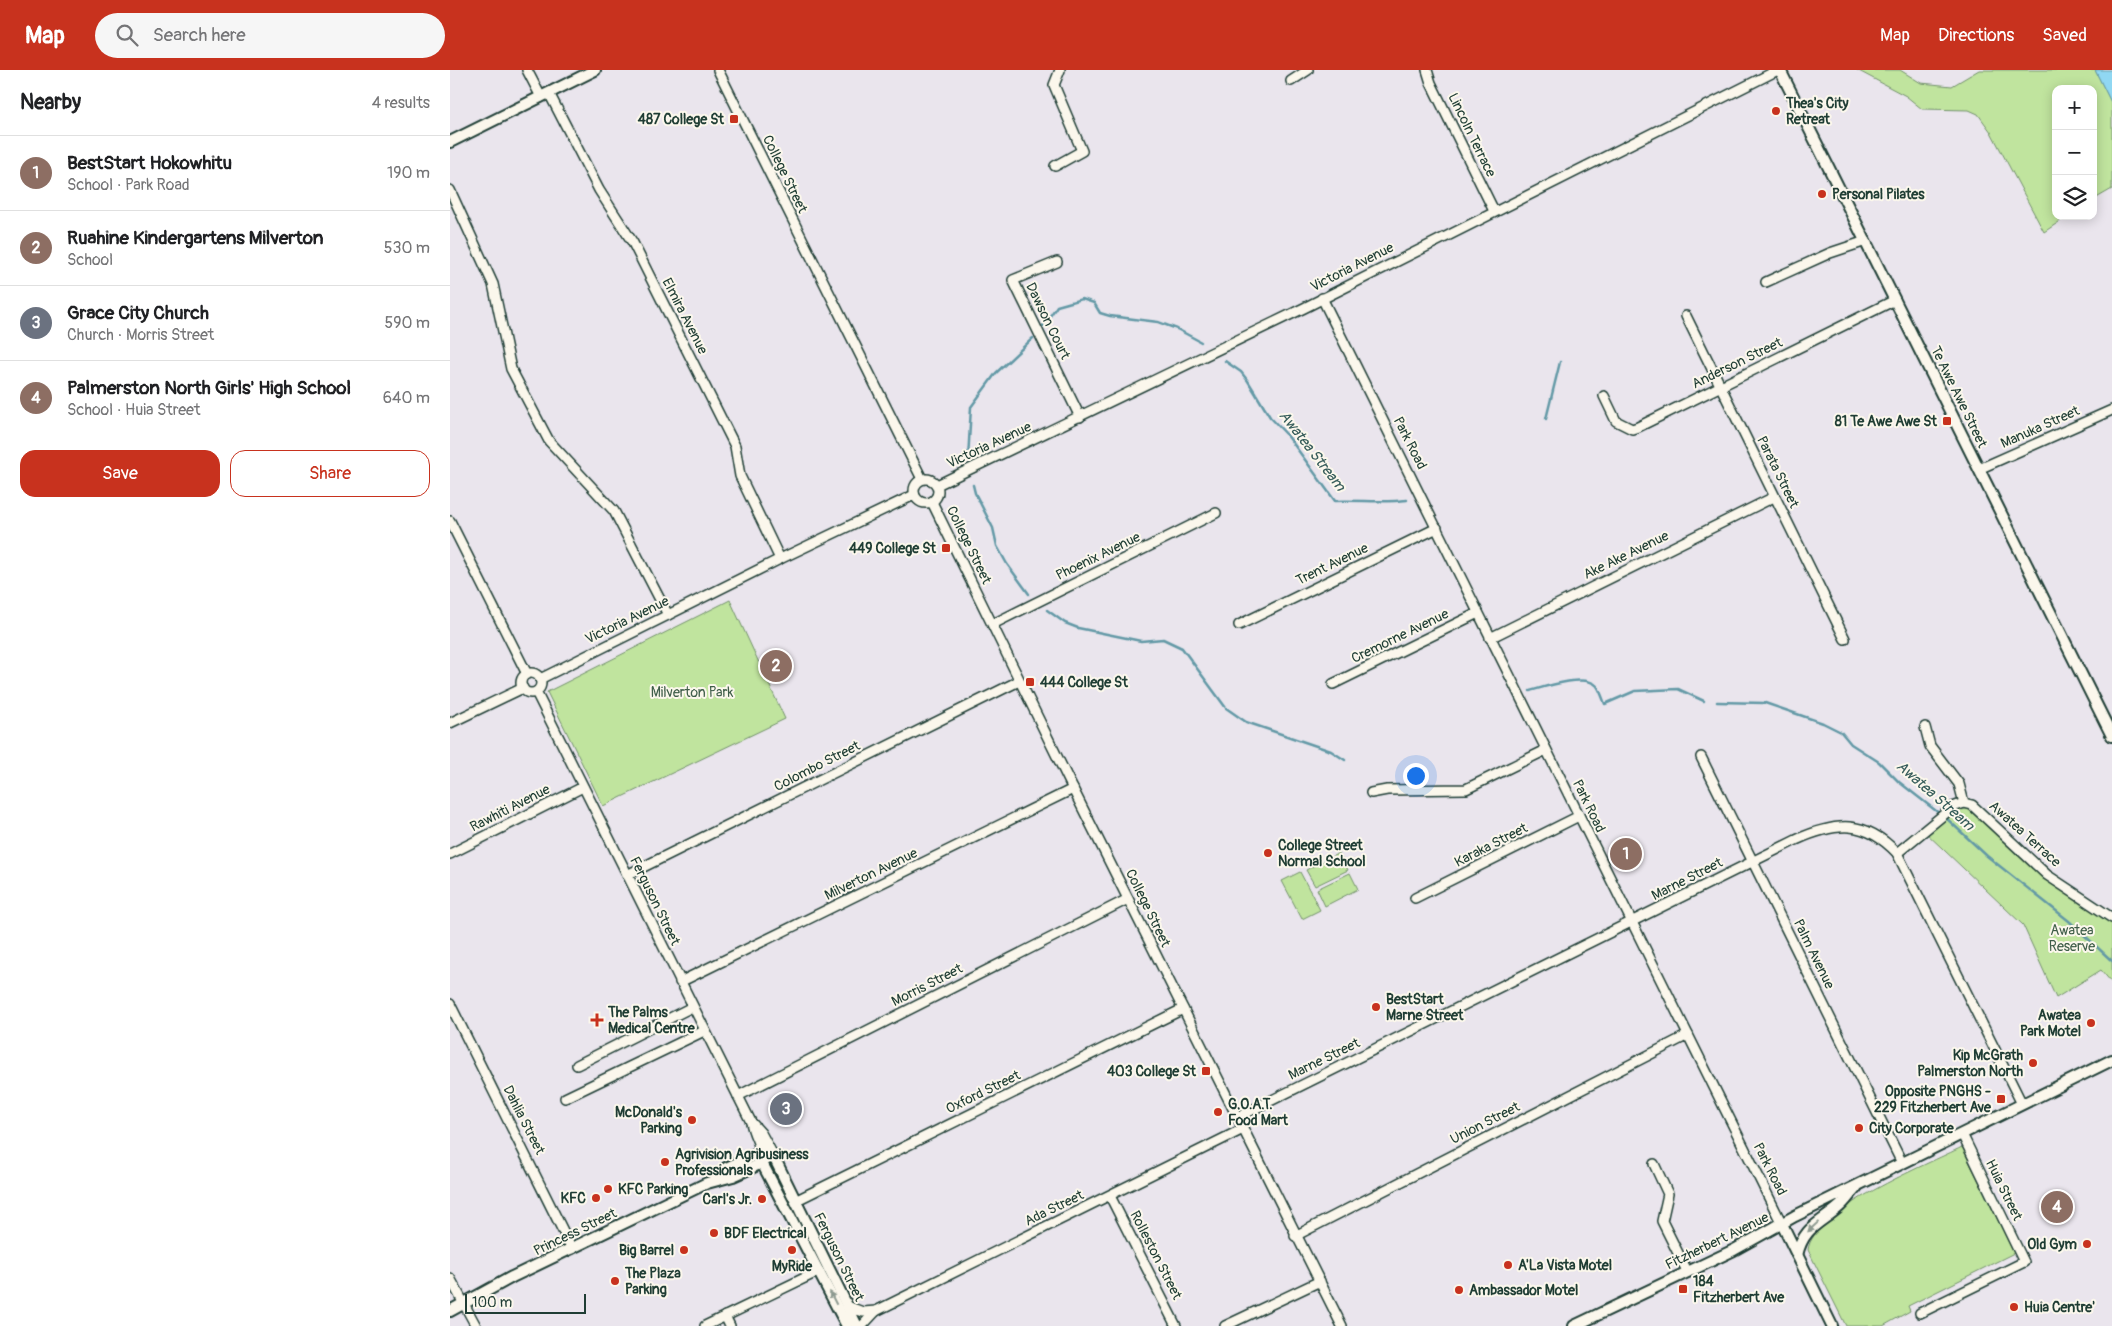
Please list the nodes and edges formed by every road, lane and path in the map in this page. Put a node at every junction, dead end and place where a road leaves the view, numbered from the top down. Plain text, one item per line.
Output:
1 (527, 70) edge
2 (595, 70) edge
3 (718, 70) edge
4 (1060, 70) edge
5 (1308, 70) edge
6 (1427, 70) edge
7 (1779, 70) edge
8 (1291, 81) dead end
9 (545, 95) junction
10 (450, 142) edge
11 (1056, 166) dead end
12 (450, 190) edge
13 (1494, 212) junction
14 (1866, 241) junction
15 (1057, 262) dead end
16 (1766, 282) dead end
17 (1322, 298) junction
18 (1895, 300) junction
19 (1686, 316) dead end
20 (1720, 386) junction
21 (1604, 396) dead end
22 (2112, 410) edge
23 (1080, 417) junction
24 (1979, 469) junction
25 (922, 479) junction
26 (937, 485) junction
27 (914, 495) junction
28 (1774, 497) junction
29 (932, 502) junction
30 (1216, 513) dead end
31 (450, 520) edge
32 (1437, 528) junction
33 (780, 559) junction
34 (1478, 614) junction
35 (668, 615) junction
36 (993, 624) junction
37 (1239, 625) dead end
38 (1490, 638) junction
39 (1845, 638) dead end
40 (527, 674) junction
41 (540, 679) junction
42 (1019, 681) junction
43 (1333, 684) dead end
44 (523, 688) junction
45 (536, 692) junction
46 (450, 723) edge
47 (1924, 727) dead end
48 (2112, 736) edge
49 (1546, 750) junction
50 (1701, 757) dead end
51 (583, 787) junction
52 (1073, 789) junction
53 (1371, 793) dead end
54 (1964, 803) junction
55 (1579, 816) junction
56 (1897, 853) junction
57 (450, 854) edge
58 (1753, 862) junction
59 (627, 875) junction
60 (1416, 898) dead end
61 (1128, 899) junction
62 (2112, 918) edge
63 (1631, 922) junction
64 (680, 982) junction
65 (450, 1004) edge
66 (692, 1007) junction
67 (1182, 1009) junction
68 (704, 1031) junction
69 (1688, 1035) junction
70 (2112, 1060) edge
71 (577, 1066) dead end
72 (738, 1096) junction
73 (565, 1098) dead end
74 (2022, 1104) junction
75 (1238, 1117) junction
76 (751, 1122) junction
77 (1243, 1129) junction
78 (1962, 1134) junction
79 (762, 1152) junction
80 (773, 1155) junction
81 (762, 1163) junction
82 (1902, 1163) junction
83 (1654, 1164) dead end
84 (713, 1180) junction
85 (1859, 1185) junction
86 (1110, 1196) junction
87 (797, 1200) junction
88 (1782, 1224) junction
89 (1295, 1236) junction
90 (572, 1249) junction
91 (1797, 1255) junction
92 (819, 1271) junction
93 (1687, 1271) junction
94 (450, 1278) edge
95 (1320, 1281) junction
96 (463, 1303) junction
97 (847, 1306) junction
98 (876, 1310) junction
99 (450, 1311) edge
100 (1920, 1313) dead end
101 (725, 1316) junction
102 (476, 1326) edge
103 (705, 1326) edge
104 (730, 1326) edge
105 (847, 1326) edge
106 (857, 1326) edge
107 (862, 1326) edge
108 (1176, 1326) edge
109 (1225, 1326) edge
110 (1342, 1326) edge
111 (1574, 1326) edge
112 (1832, 1326) edge

1 - 9 street, Elmira Avenue
2 - 9 main road
3 - 25 street, College Street
4 - 11 street
5 - 8 street
6 - 13 street, Lincoln Terrace
7 - 13 street, Victoria Avenue
7 - 14 main road, Te Awe Awe Street
9 - 10 main road
9 - 33 street, Elmira Avenue
12 - 35 street
13 - 17 street, Victoria Avenue
14 - 16 street
14 - 18 main road, Te Awe Awe Street
15 - 23 street, Dawson Court
17 - 23 street, Victoria Avenue
17 - 32 street, Park Road
18 - 20 street, Anderson Street
18 - 24 main road, Te Awe Awe Street
19 - 20 street, Parata Street
20 - 21 street, Anderson Street
20 - 28 street, Parata Street
22 - 24 street, Manuka Street
23 - 26 street, Victoria Avenue
24 - 48 main road, Te Awe Awe Street
25 - 26 street
25 - 27 street
26 - 29 street
27 - 29 street
27 - 33 street, Victoria Avenue
28 - 38 street, Ake Ake Avenue
28 - 39 street, Parata Street
29 - 36 street, College Street
30 - 36 street, Phoenix Avenue
31 - 40 street
32 - 34 street, Park Road
32 - 37 street, Trent Avenue
33 - 35 street, Victoria Avenue
34 - 38 street, Park Road
34 - 43 street, Cremorne Avenue
35 - 41 street, Victoria Avenue
36 - 42 street, College Street
38 - 49 street, Park Road
40 - 41 street
40 - 44 street
41 - 45 street
42 - 52 street, College Street
42 - 59 street, Colombo Street
44 - 45 street
44 - 46 street
45 - 51 street, Ferguson Street
47 - 54 street
49 - 53 street
49 - 55 street, Park Road
50 - 58 street, Palm Avenue
51 - 57 street, Rawhiti Avenue
51 - 59 street, Ferguson Street
52 - 61 street, College Street
52 - 64 street, Milverton Avenue
54 - 56 street
54 - 62 street, Awatea Terrace
55 - 60 street, Karaka Street
55 - 63 street, Park Road
56 - 58 street, Marne Street
56 - 74 street, Marne Street
58 - 63 street, Marne Street
58 - 82 street, Palm Avenue
59 - 64 street, Ferguson Street
61 - 67 street, College Street
61 - 72 street, Morris Street
63 - 69 street, Park Road
63 - 75 street, Marne Street
64 - 66 street, Ferguson Street
65 - 90 street, Dahlia Street
66 - 68 street, Ferguson Street
66 - 71 street
67 - 75 street, College Street
67 - 87 street, Oxford Street
68 - 72 street, Ferguson Street
68 - 73 street
69 - 88 street, Park Road
69 - 89 street, Union Street
70 - 74 main road, Fitzherbert Avenue
72 - 76 street, Ferguson Street
74 - 78 main road, Fitzherbert Avenue
75 - 77 street, College Street
76 - 79 street, Ferguson Street
76 - 80 street, Ferguson Street
77 - 86 street, Ada Street
77 - 89 street, College Street
78 - 82 main road, Fitzherbert Avenue
78 - 100 street, Huia Street
79 - 80 main road
79 - 81 street, Ferguson Street
79 - 84 main road, Princess Street
80 - 81 street, Princess Street
80 - 87 main road, Ferguson Street
81 - 84 main road, Princess Street
81 - 92 main road, Ferguson Street
82 - 85 main road, Fitzherbert Avenue
83 - 93 street
84 - 90 main road, Princess Street
85 - 88 main road, Fitzherbert Avenue
85 -> 91 main road
86 - 98 street, Ada Street
86 - 108 street, Rolleston Street
87 - 97 main road, Ferguson Street
88 - 91 main road, Park Road
88 - 93 main road, Fitzherbert Avenue
89 - 95 street, College Street
90 - 96 main road, Princess Street
91 - 112 main road, Park Road
92 - 101 street
105 -> 92 main road, Ferguson Street
93 - 111 main road, Fitzherbert Avenue
94 - 96 street
95 - 109 street
95 - 110 street, College Street
96 - 99 main road, Princess Street
96 - 102 street
97 - 98 street
97 - 106 main road, Ferguson Street
98 - 107 street, Ada Street
101 - 103 street
101 - 104 street

